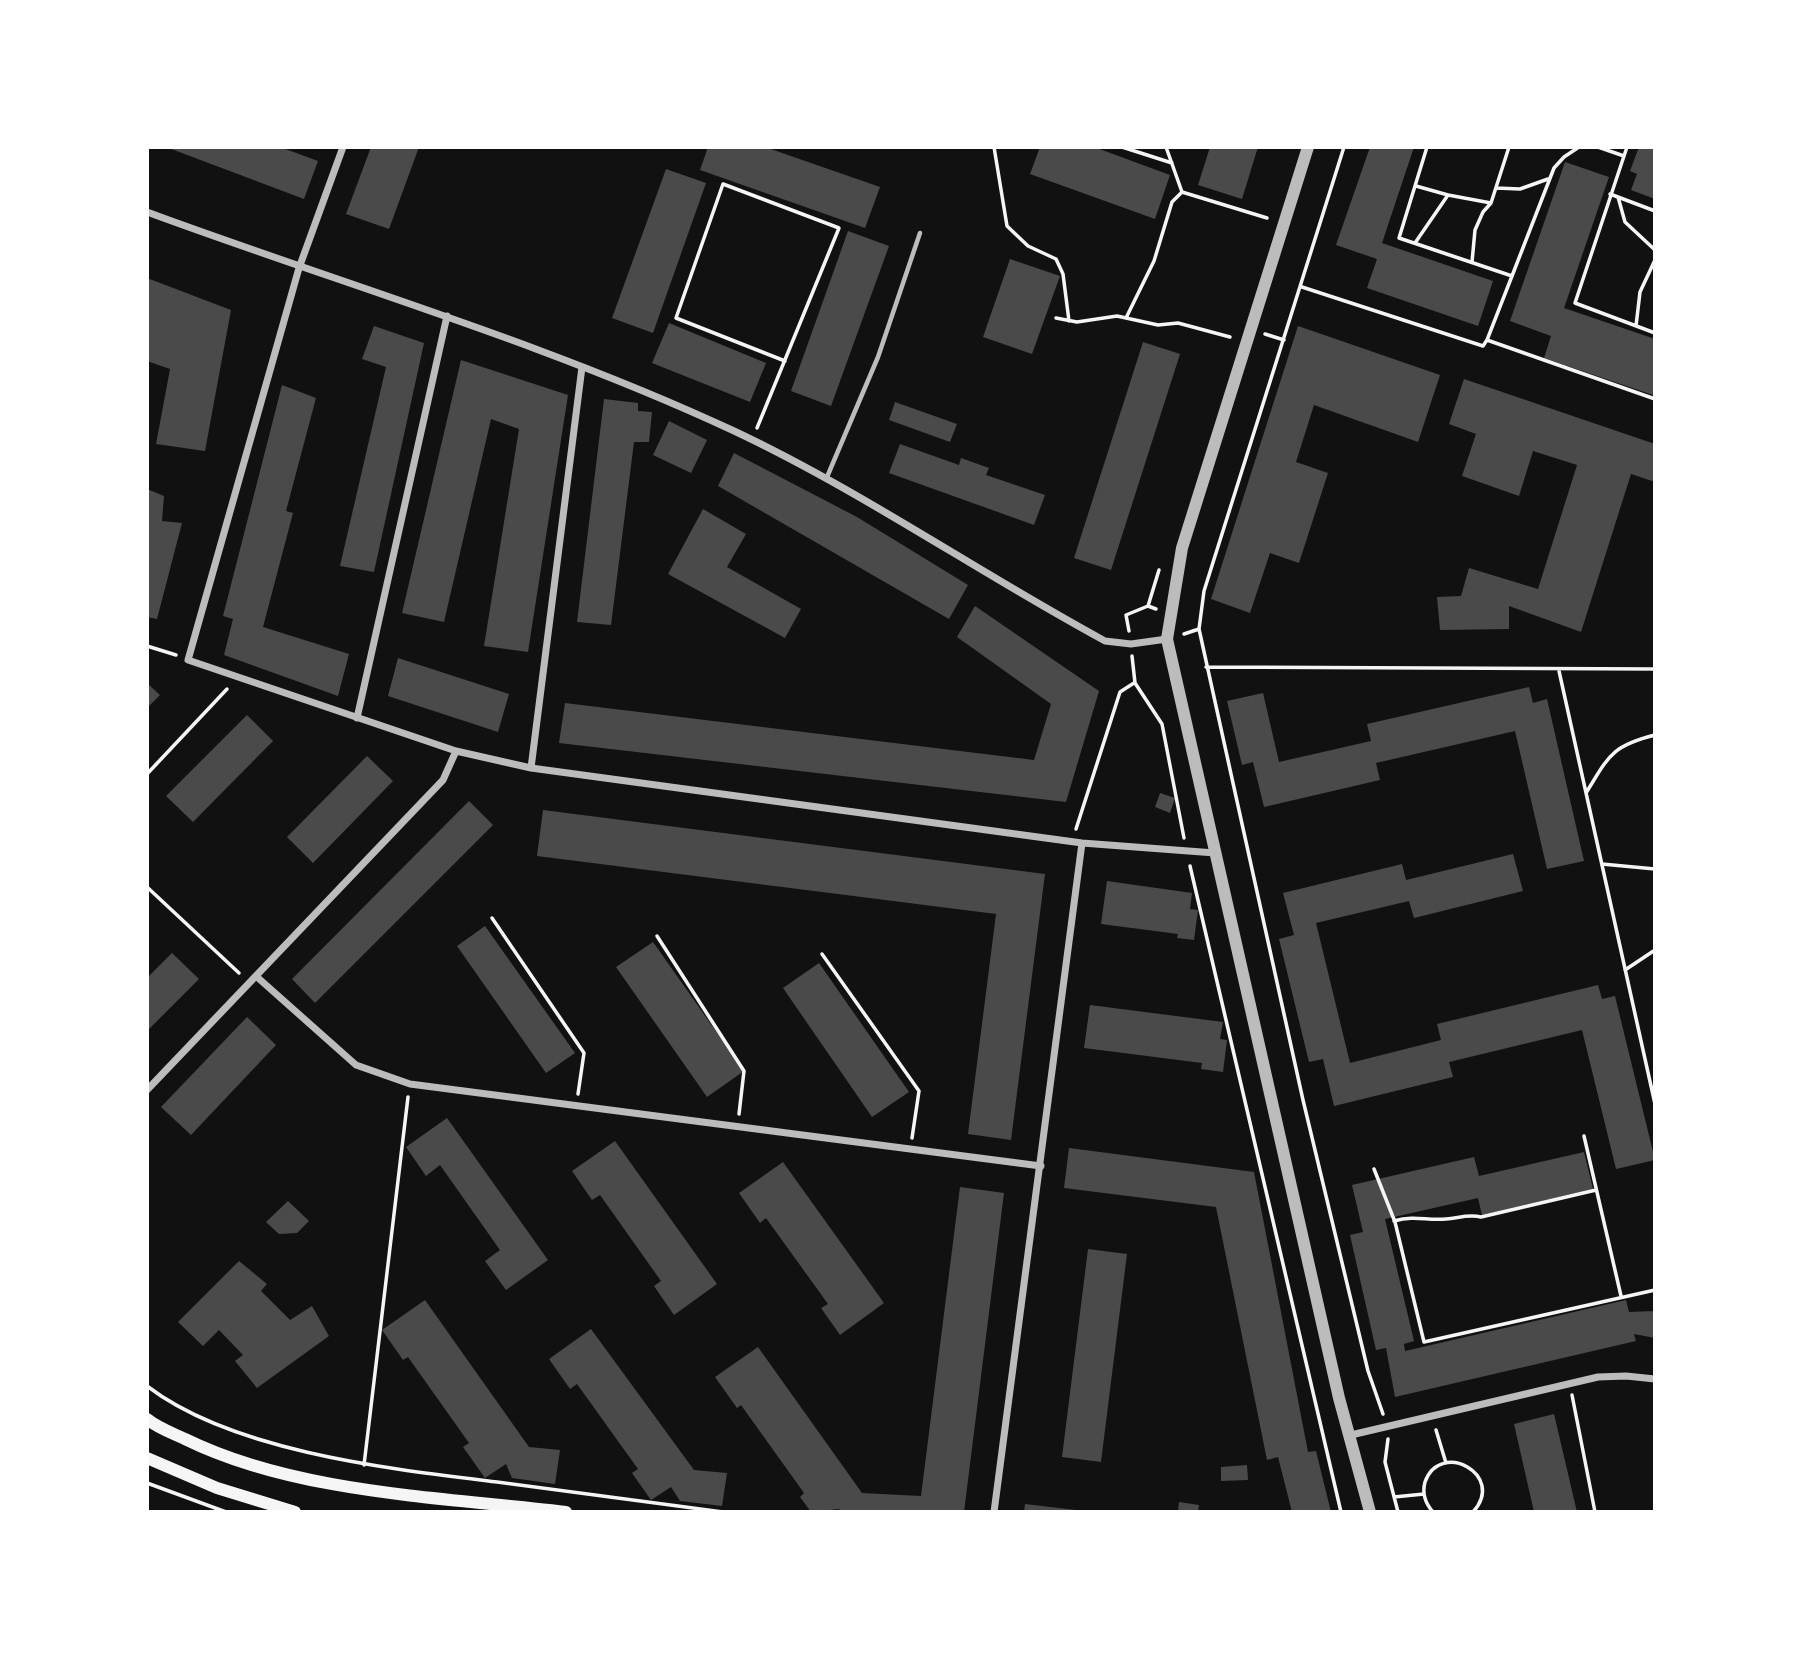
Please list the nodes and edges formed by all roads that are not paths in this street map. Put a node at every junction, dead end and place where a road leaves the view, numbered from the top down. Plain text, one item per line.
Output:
1 (343, 147) edge
2 (1308, 147) edge
3 (147, 212) edge
4 (920, 233) dead end
5 (299, 268) junction
6 (447, 316) junction
7 (582, 367) junction
8 (827, 477) junction
9 (1167, 639) junction
10 (357, 718) junction
11 (456, 751) junction
12 (531, 768) junction
13 (1082, 842) junction
14 (1215, 853) junction
15 (257, 977) junction
16 (147, 1090) edge
17 (1041, 1166) junction
18 (1655, 1380) edge
19 (147, 1419) edge
20 (1351, 1435) junction
21 (147, 1458) edge
22 (295, 1512) edge
23 (566, 1512) edge
24 (994, 1512) edge
25 (1370, 1512) edge

1 - 5 street
2 - 9 street
3 - 5 street
4 - 8 lane
5 - 6 street
5 - 10 street
6 - 7 street
6 - 10 street
7 - 8 street
7 - 12 street
8 - 9 street
9 - 14 street
10 - 11 street
11 - 12 street
11 - 15 street
12 - 13 street
13 - 14 street
13 - 17 street
14 - 20 street
15 - 16 street
15 - 17 street
17 - 24 street
18 - 20 street
19 - 23 main road
20 - 25 street
21 - 22 main road

